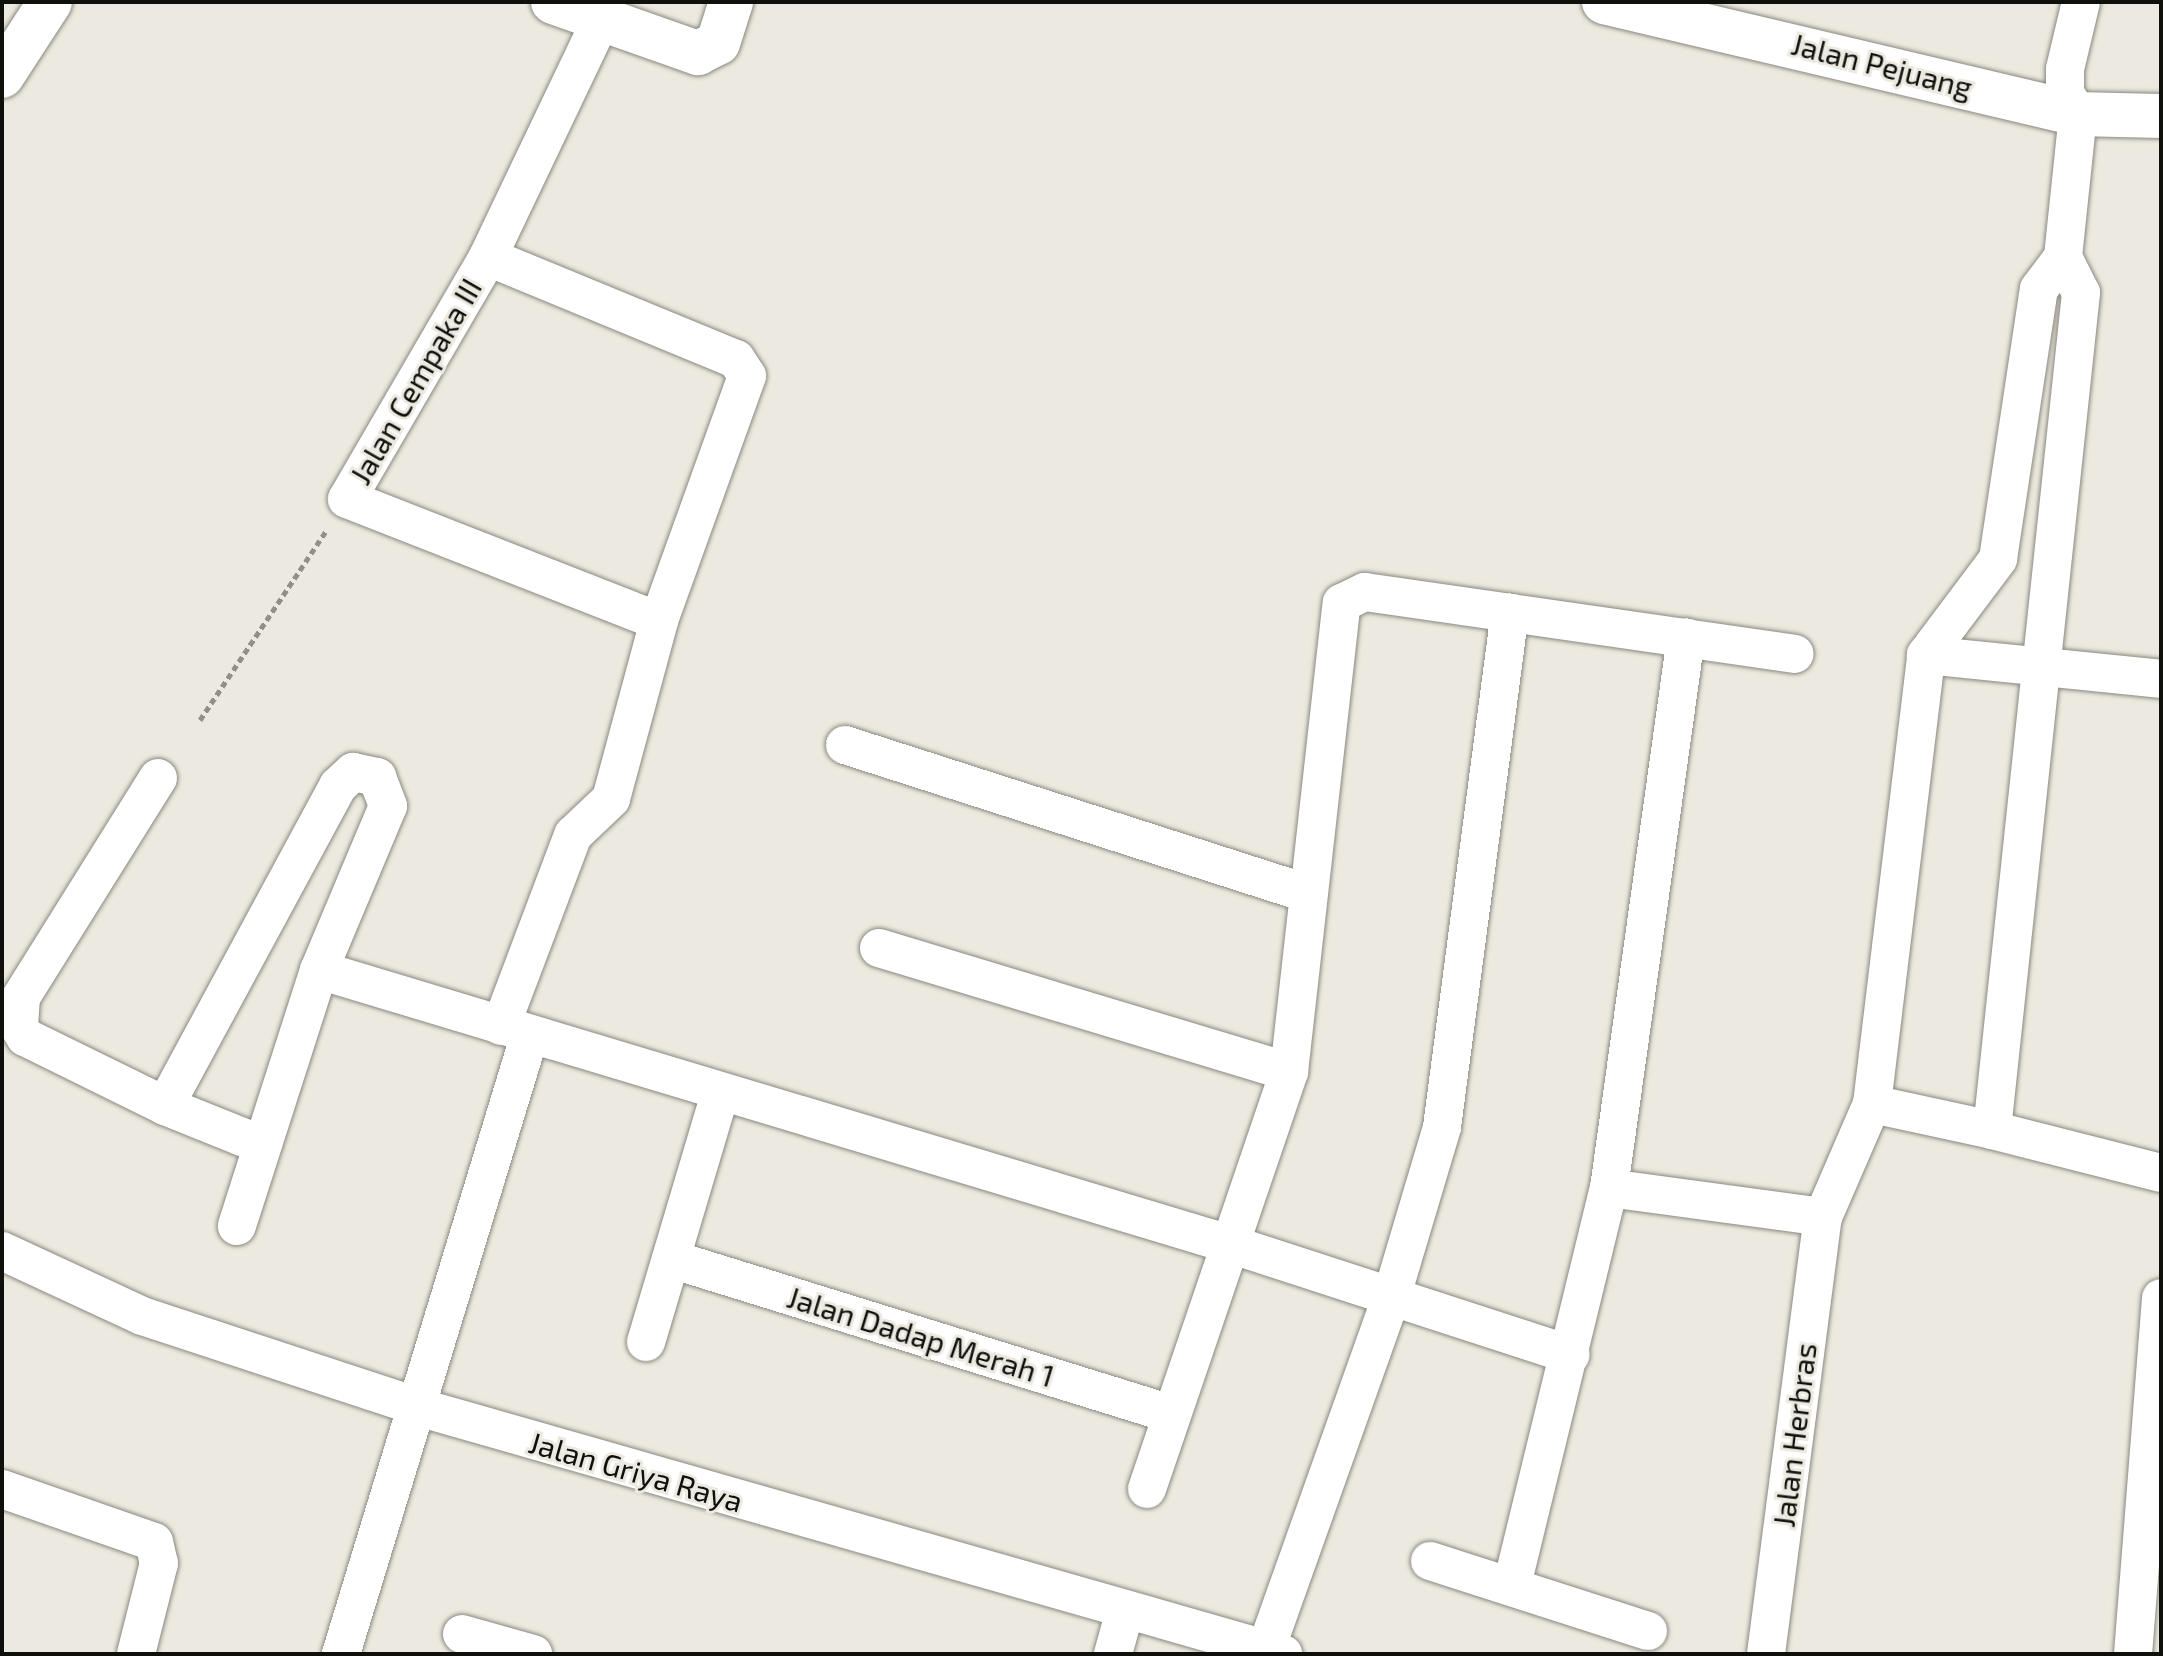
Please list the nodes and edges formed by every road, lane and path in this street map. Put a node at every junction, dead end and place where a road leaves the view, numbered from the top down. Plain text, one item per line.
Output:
1 (50, 2) edge
2 (553, 2) edge
3 (731, 2) edge
4 (1604, 2) edge
5 (2081, 2) edge
6 (599, 24) junction
7 (2, 76) edge
8 (2078, 114) junction
9 (2161, 116) edge
10 (488, 257) junction
11 (2063, 257) junction
12 (347, 499) junction
13 (1998, 559) junction
14 (2051, 564) junction
15 (1510, 612) junction
16 (659, 621) junction
17 (1686, 637) junction
18 (1795, 654) dead end
19 (1926, 655) junction
20 (2044, 665) junction
21 (2161, 679) edge
22 (200, 720) dead end
23 (845, 745) dead end
24 (158, 778) dead end
25 (1309, 894) junction
26 (879, 948) dead end
27 (319, 970) junction
28 (515, 1032) junction
29 (1289, 1072) junction
30 (720, 1094) junction
31 (1872, 1104) junction
32 (165, 1106) junction
33 (1992, 1130) junction
34 (262, 1145) junction
35 (2161, 1173) edge
36 (1609, 1188) junction
37 (1823, 1217) junction
38 (237, 1226) dead end
39 (1233, 1245) junction
40 (2, 1251) edge
41 (671, 1259) junction
42 (1392, 1295) junction
43 (2161, 1298) edge
44 (646, 1342) dead end
45 (1571, 1355) junction
46 (418, 1407) junction
47 (1171, 1414) junction
48 (2, 1489) edge
49 (1147, 1489) dead end
50 (1430, 1561) dead end
51 (2152, 1571) edge
52 (1512, 1585) junction
53 (1124, 1614) junction
54 (1648, 1631) dead end
55 (462, 1634) dead end
56 (1274, 1651) edge
57 (136, 1654) edge
58 (341, 1654) edge
59 (533, 1654) edge
60 (1113, 1654) edge
61 (1766, 1654) edge
62 (2133, 1654) edge

1 - 7 street
2 - 6 street
3 - 6 street
4 - 8 street, Jalan Pejuang
5 - 8 street
6 - 10 street, Jalan Cempaka III
8 - 9 street, Jalan Pejuang
8 - 11 street
10 - 12 street, Jalan Cempaka III
10 - 16 street
11 - 13 street
11 - 14 street
12 - 16 street
12 - 22 path, Jalan Cempaka III
13 - 14 street
13 - 19 street
14 - 20 street
15 - 17 street
15 - 25 street
15 - 42 street
16 - 28 street
17 - 18 street
17 - 36 street
19 - 20 street
19 - 31 street, Jalan Herbras
20 - 21 street
20 - 33 street
23 - 25 street
24 - 32 street
25 - 29 street
26 - 29 street
27 - 28 street
27 - 32 street
27 - 34 street
28 - 30 street
28 - 46 street
29 - 39 street
30 - 39 street
30 - 41 street
31 - 33 street
31 - 37 street, Jalan Herbras
32 - 34 street
33 - 35 street
34 - 38 street
36 - 37 street
36 - 45 street
37 - 61 street, Jalan Herbras
39 - 42 street
39 - 47 street
40 - 46 street, Jalan Griya Raya
41 - 44 street
41 - 47 street, Jalan Dadap Merah 1
42 - 45 street
42 - 56 street
43 - 51 street
45 - 52 street
46 - 53 street, Jalan Griya Raya
46 - 58 street
47 - 49 street
48 - 57 street
50 - 52 street
51 - 62 street
52 - 54 street
53 - 56 street, Jalan Griya Raya
53 - 60 street
55 - 59 street

